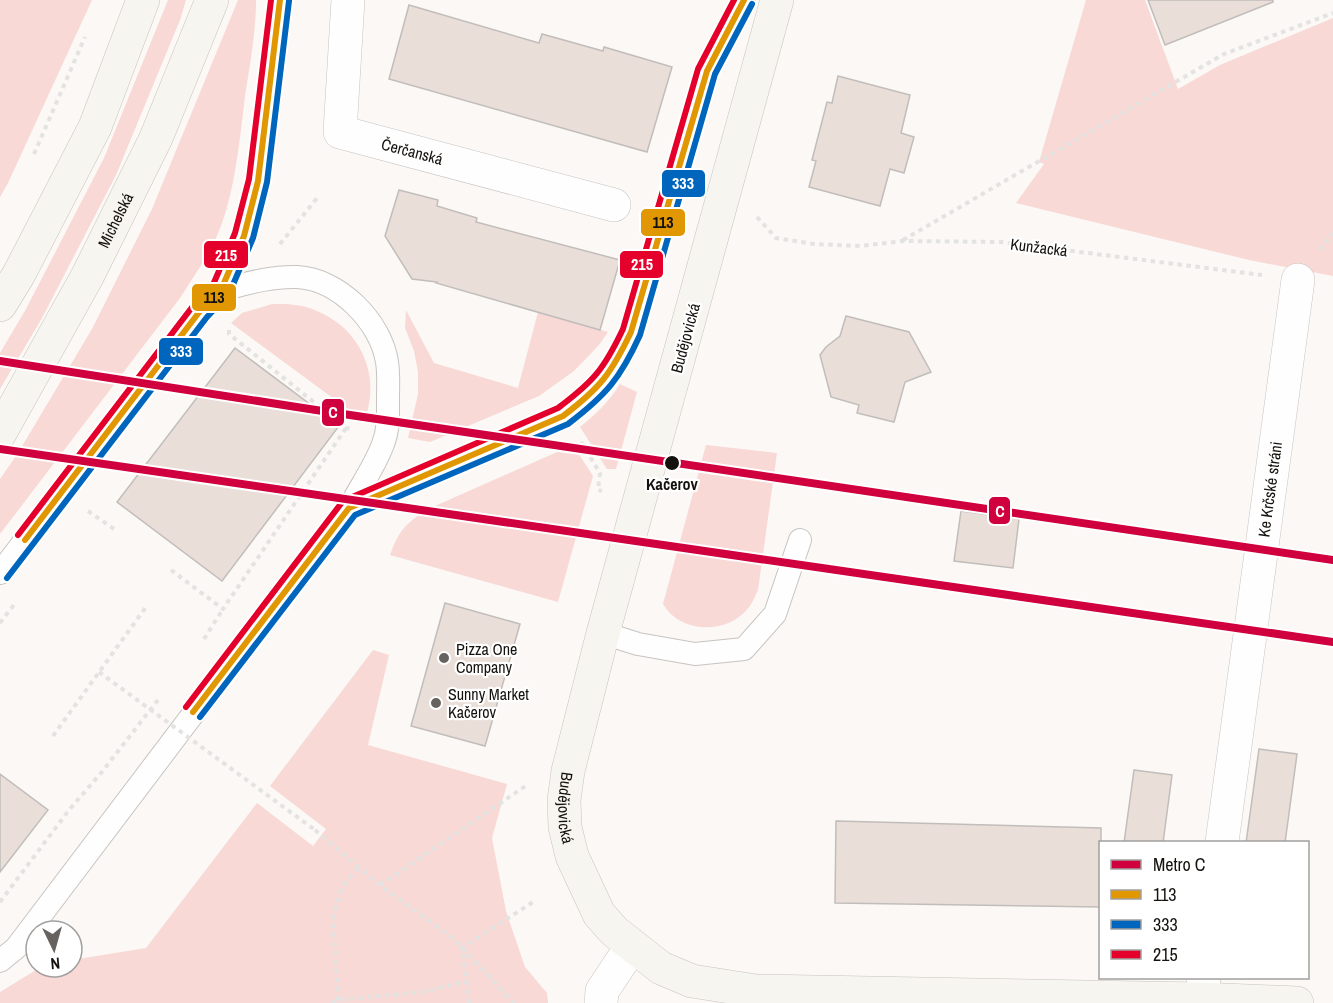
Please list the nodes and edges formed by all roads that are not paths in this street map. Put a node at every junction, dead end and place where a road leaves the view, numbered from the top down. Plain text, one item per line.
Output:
1 (143, 0) edge
2 (212, 0) edge
3 (280, 0) edge
4 (348, 0) edge
5 (744, 0) edge
6 (777, 0) edge
7 (614, 205) dead end
8 (1298, 280) road end
9 (221, 290) junction
10 (0, 305) edge
11 (0, 432) edge
12 (349, 508) junction
13 (800, 540) dead end
14 (0, 573) edge
15 (603, 633) junction
16 (1222, 841) edge
17 (632, 946) junction
18 (5, 953) edge
19 (1202, 988) edge
20 (601, 1003) edge
21 (1297, 1003) edge

1 - 10 street
2 - 11 street, Michelská
3 - 9 lane
4 - 7 street, Čerčanská
5 - 12 lane
6 - 15 street, Budějovická
8 - 16 street, Ke Krčské stráni
9 - 12 lane
9 - 14 lane
12 - 18 lane
13 - 15 lane
15 - 17 street, Budějovická
17 - 19 street, Budějovická
17 - 20 street
19 - 21 street, Budějovická

